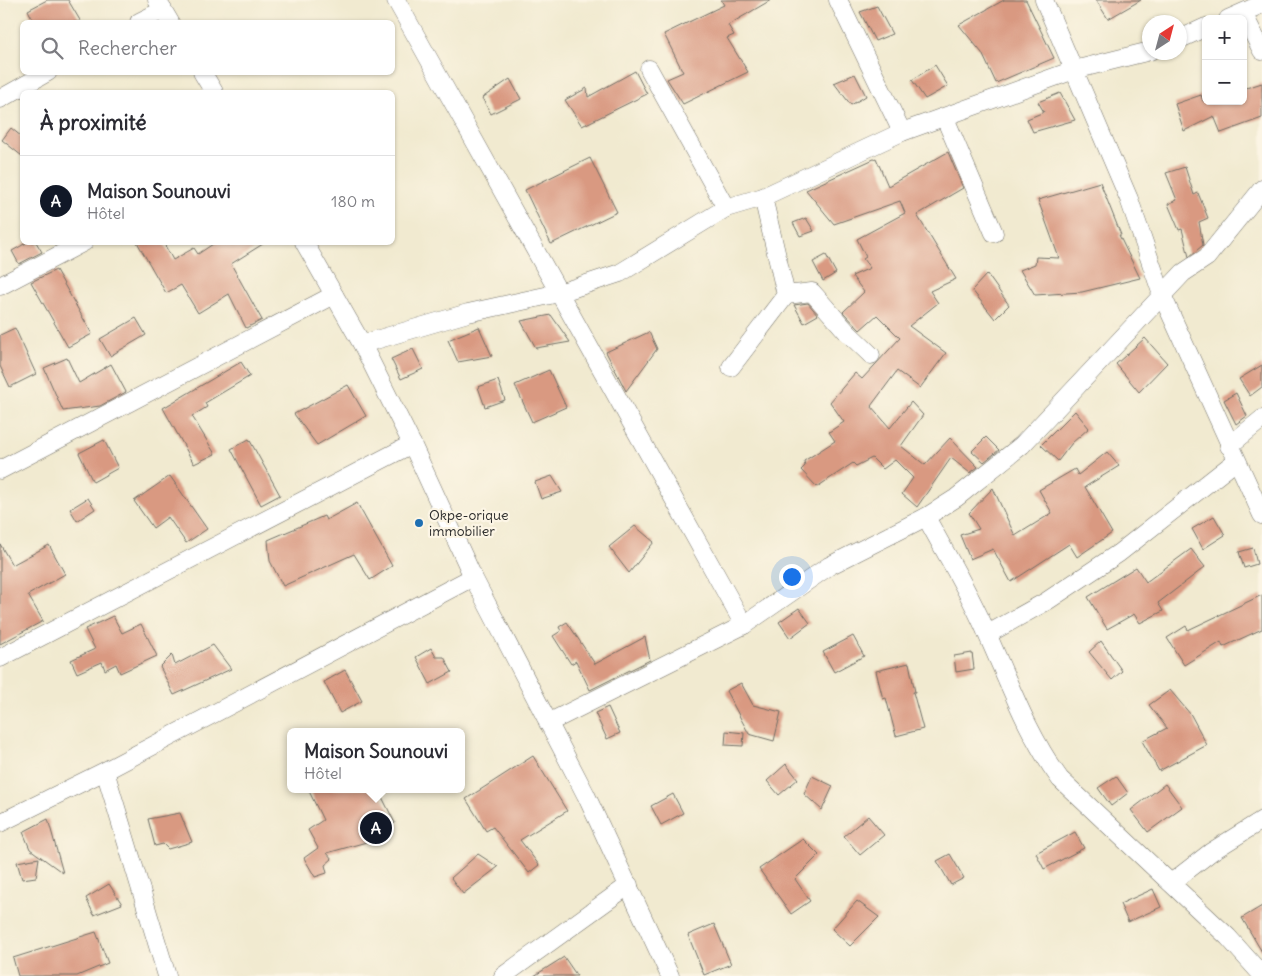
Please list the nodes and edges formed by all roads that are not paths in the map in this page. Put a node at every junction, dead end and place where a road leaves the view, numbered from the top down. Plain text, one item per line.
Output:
1 (396, 0) edge
2 (838, 0) edge
3 (1044, 0) edge
4 (1262, 4) edge
5 (163, 11) edge
6 (1238, 15) edge
7 (143, 20) edge
8 (1202, 29) edge
9 (1247, 31) edge
10 (1187, 36) edge
11 (1262, 51) edge
12 (1142, 53) edge
13 (649, 69) dead end
14 (1074, 70) junction
15 (43, 75) edge
16 (204, 75) edge
17 (213, 90) edge
18 (0, 99) edge
19 (945, 118) junction
20 (902, 132) junction
21 (1262, 189) edge
22 (763, 197) junction
23 (726, 208) junction
24 (994, 233) dead end
25 (78, 245) edge
26 (306, 245) edge
27 (0, 286) edge
28 (559, 292) junction
29 (334, 295) junction
30 (786, 295) junction
31 (1162, 295) junction
32 (362, 344) junction
33 (871, 355) dead end
34 (731, 367) dead end
35 (1262, 418) edge
36 (412, 444) junction
37 (1232, 453) junction
38 (0, 470) edge
39 (1262, 515) edge
40 (926, 517) junction
41 (473, 577) junction
42 (744, 625) junction
43 (988, 634) junction
44 (0, 658) edge
45 (548, 724) junction
46 (106, 771) junction
47 (1262, 820) edge
48 (0, 823) edge
49 (1171, 883) junction
50 (629, 885) junction
51 (1262, 975) edge
52 (167, 976) edge
53 (503, 976) edge
54 (670, 976) edge

1 - 28 street
2 - 20 street
3 - 14 street
4 - 6 street
5 - 7 street
8 - 10 street
9 - 11 street
12 - 14 street
13 - 23 street
14 - 19 street
14 - 31 street
15 - 18 street
16 - 17 street
19 - 20 street
19 - 24 street
20 - 22 street
21 - 31 street
22 - 23 street
22 - 30 street
23 - 28 street
25 - 27 street
26 - 29 street
28 - 32 street
28 - 42 street
29 - 32 street
29 - 38 street
30 - 33 street
30 - 34 street
31 - 37 street
31 - 40 street
32 - 36 street
35 - 37 street
36 - 41 street
36 - 44 street
37 - 39 street
37 - 43 street
40 - 42 street
40 - 43 street
41 - 45 street
41 - 46 street
42 - 45 street
43 - 49 street
45 - 50 street
46 - 48 street
46 - 52 street
47 - 49 street
49 - 51 street
50 - 53 street
50 - 54 street

